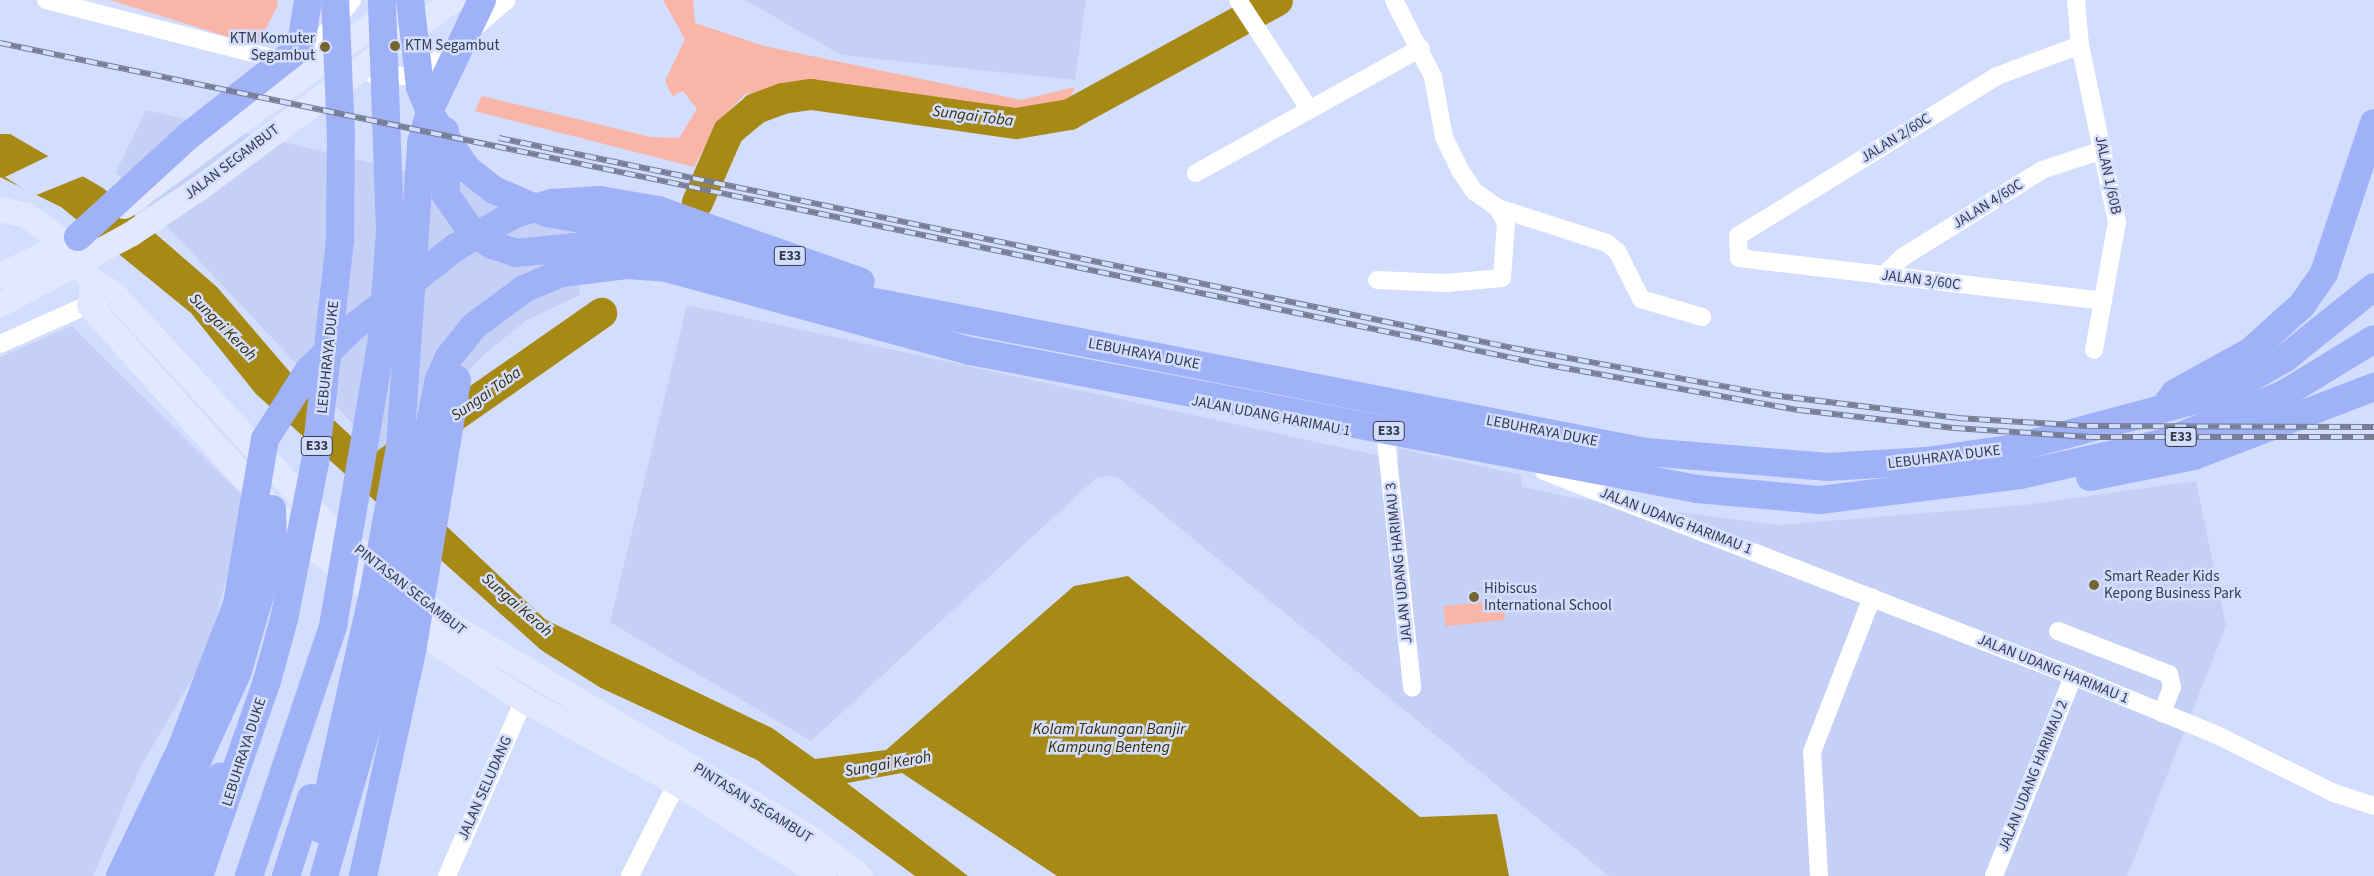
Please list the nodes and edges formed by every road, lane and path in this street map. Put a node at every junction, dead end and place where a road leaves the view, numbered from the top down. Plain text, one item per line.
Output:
1 (46, 0) edge
2 (308, 0) edge
3 (335, 0) edge
4 (352, 0) edge
5 (382, 0) edge
6 (405, 0) edge
7 (410, 0) edge
8 (452, 0) edge
9 (482, 0) edge
10 (507, 0) edge
11 (1394, 0) edge
12 (2076, 0) edge
13 (1238, 1) edge
14 (2080, 45) junction
15 (1421, 48) junction
16 (457, 53) junction
17 (301, 64) junction
18 (1310, 110) junction
19 (2372, 126) edge
20 (2103, 150) junction
21 (1196, 172) dead end
22 (1498, 208) junction
23 (0, 209) edge
24 (78, 237) junction
25 (1739, 258) joint
26 (684, 259) junction
27 (0, 275) edge
28 (1883, 276) junction
29 (1377, 280) dead end
30 (2374, 287) edge
31 (98, 293) junction
32 (2103, 301) junction
33 (0, 304) edge
34 (918, 309) junction
35 (1702, 317) dead end
36 (474, 326) junction
37 (2374, 339) edge
38 (0, 344) edge
39 (943, 350) dead end
40 (2094, 350) dead end
41 (2374, 387) edge
42 (2164, 407) junction
43 (1386, 439) junction
44 (1855, 497) junction
45 (272, 509) junction
46 (1872, 597) junction
47 (333, 626) junction
48 (2058, 631) dead end
49 (2073, 676) junction
50 (267, 681) junction
51 (1412, 688) dead end
52 (524, 700) junction
53 (2162, 713) junction
54 (677, 783) junction
55 (2374, 806) edge
56 (361, 870) edge
57 (120, 876) edge
58 (145, 876) edge
59 (174, 876) edge
60 (199, 876) edge
61 (249, 876) edge
62 (286, 876) edge
63 (312, 876) edge
64 (324, 876) edge
65 (447, 876) edge
66 (630, 876) edge
67 (823, 876) edge
68 (860, 876) edge
69 (1819, 876) edge
70 (1994, 876) edge

1 - 17 street
2 - 24 highway
3 - 50 highway, LEBUHRAYA DUKE / E33
4 - 17 street
5 - 47 highway
6 - 24 main road, JALAN SEGAMBUT
7 - 26 highway, E33
8 - 33 main road, JALAN SEGAMBUT
9 - 16 highway
10 - 17 street
11 - 15 street
12 - 14 street, JALAN 1/60B
13 - 18 street
14 - 20 street, JALAN 1/60B
14 - 25 street, JALAN 2/60C
15 - 18 street
15 - 22 street
16 - 26 highway
16 - 63 highway
18 - 21 street
19 - 42 highway
20 - 28 street, JALAN 4/60C
20 - 32 street, JALAN 1/60B
22 - 29 street
22 - 35 street
23 - 31 main road, PINTASAN SEGAMBUT
24 - 27 main road, JALAN SEGAMBUT
25 - 28 street, JALAN 3/60C
26 - 34 highway, LEBUHRAYA DUKE / E33
26 - 36 highway, E33
26 - 44 highway, LEBUHRAYA DUKE / E33
28 - 32 street, JALAN 3/60C
30 - 42 highway, LEBUHRAYA DUKE / E33
31 - 38 street
31 - 45 main road, PINTASAN SEGAMBUT
31 - 68 main road, PINTASAN SEGAMBUT
32 - 40 street, JALAN 1/60B
34 - 42 highway, LEBUHRAYA DUKE / E33
34 - 57 highway, E33
36 - 56 highway
36 - 64 highway, E33
37 - 44 highway, LEBUHRAYA DUKE / E33
39 - 43 street, JALAN UDANG HARIMAU 1
41 - 44 highway
43 - 46 street, JALAN UDANG HARIMAU 1
43 - 51 street, JALAN UDANG HARIMAU 3
45 - 52 main road, PINTASAN SEGAMBUT
45 - 58 highway
46 - 49 street, JALAN UDANG HARIMAU 1
46 - 69 street
47 - 61 highway
47 - 62 highway
48 - 53 street
49 - 53 street, JALAN UDANG HARIMAU 1
49 - 70 street, JALAN UDANG HARIMAU 2
50 - 59 highway
50 - 60 highway, LEBUHRAYA DUKE / E33
52 - 54 main road, PINTASAN SEGAMBUT
52 - 65 street, JALAN SELUDANG
53 - 55 street, JALAN UDANG HARIMAU 1
54 - 66 street
54 - 67 main road, PINTASAN SEGAMBUT

